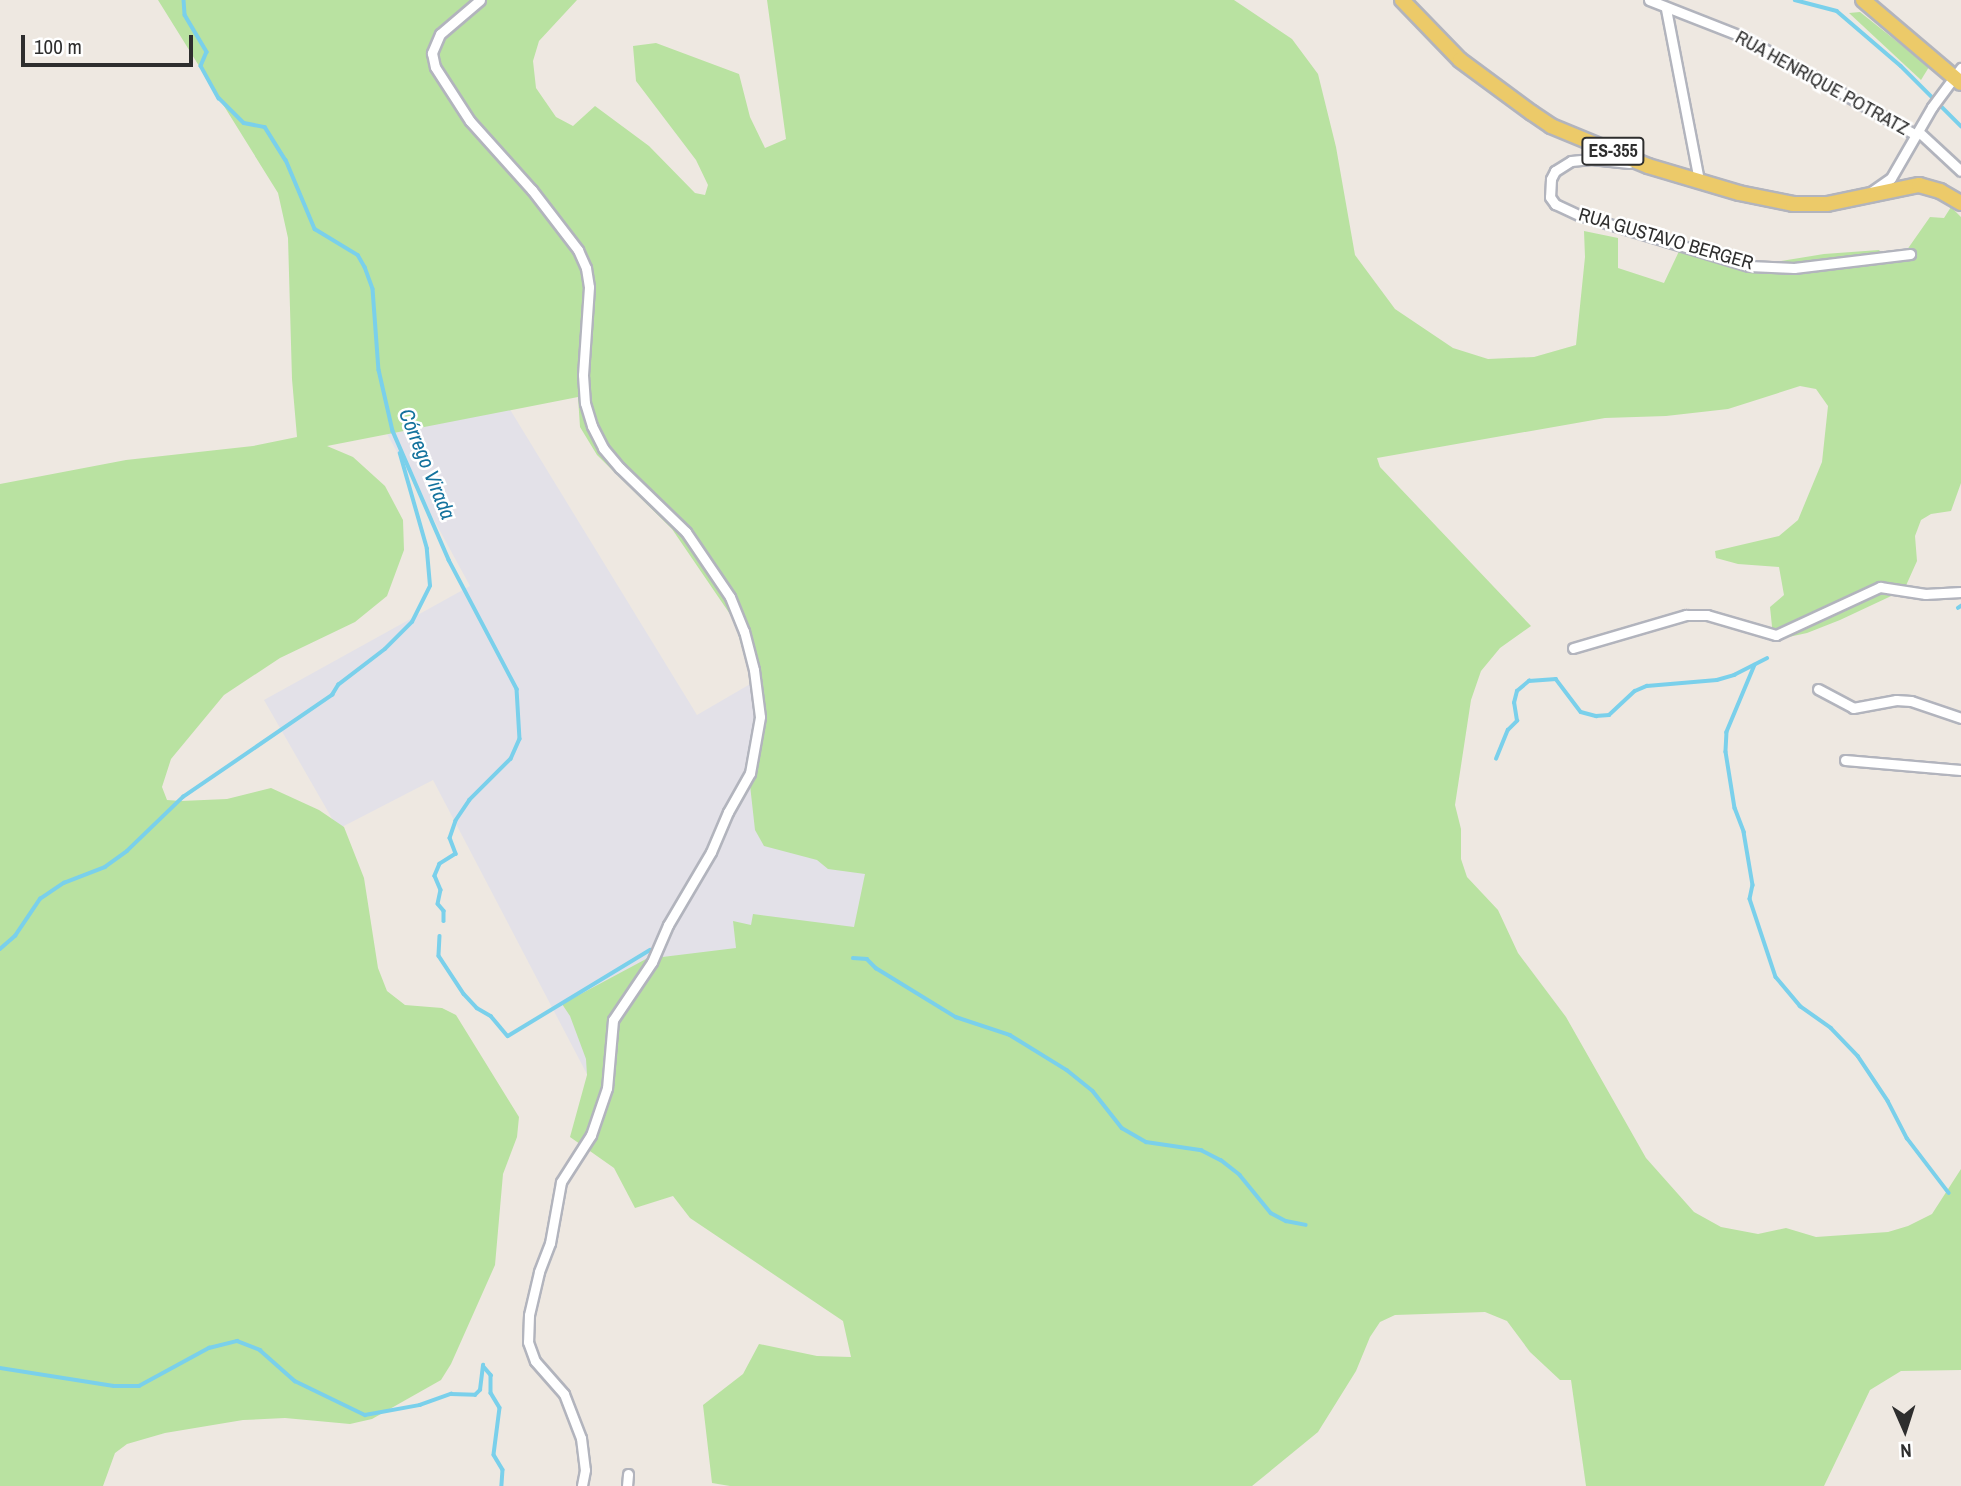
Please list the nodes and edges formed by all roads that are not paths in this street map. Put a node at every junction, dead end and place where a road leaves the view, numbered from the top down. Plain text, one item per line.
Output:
1 (480, 0) edge
2 (1402, 0) edge
3 (1650, 0) edge
4 (1863, 0) edge
5 (1666, 9) junction
6 (1959, 76) edge
7 (1917, 133) junction
8 (1648, 166) junction
9 (1961, 171) edge
10 (1699, 181) junction
11 (1867, 195) junction
12 (1961, 203) edge
13 (1910, 254) dead end
14 (1961, 592) edge
15 (1573, 648) dead end
16 (1818, 690) dead end
17 (1961, 718) edge
18 (1845, 760) dead end
19 (1961, 770) edge
20 (628, 1474) dead end
21 (582, 1486) edge
22 (627, 1486) edge

1 - 21 street
2 - 8 main road, ES-355
3 - 5 street, RUA HENRIQUE POTRATZ
4 - 6 main road
5 - 7 street, RUA HENRIQUE POTRATZ
5 - 10 street
6 - 7 street
7 - 9 street, RUA HENRIQUE POTRATZ
7 - 11 street
8 - 10 main road, ES-355
8 - 13 street, RUA GUSTAVO BERGER
10 - 11 main road, ES-355
11 - 12 main road, ES-355
14 - 15 street
16 - 17 street
18 - 19 street
20 - 22 street

